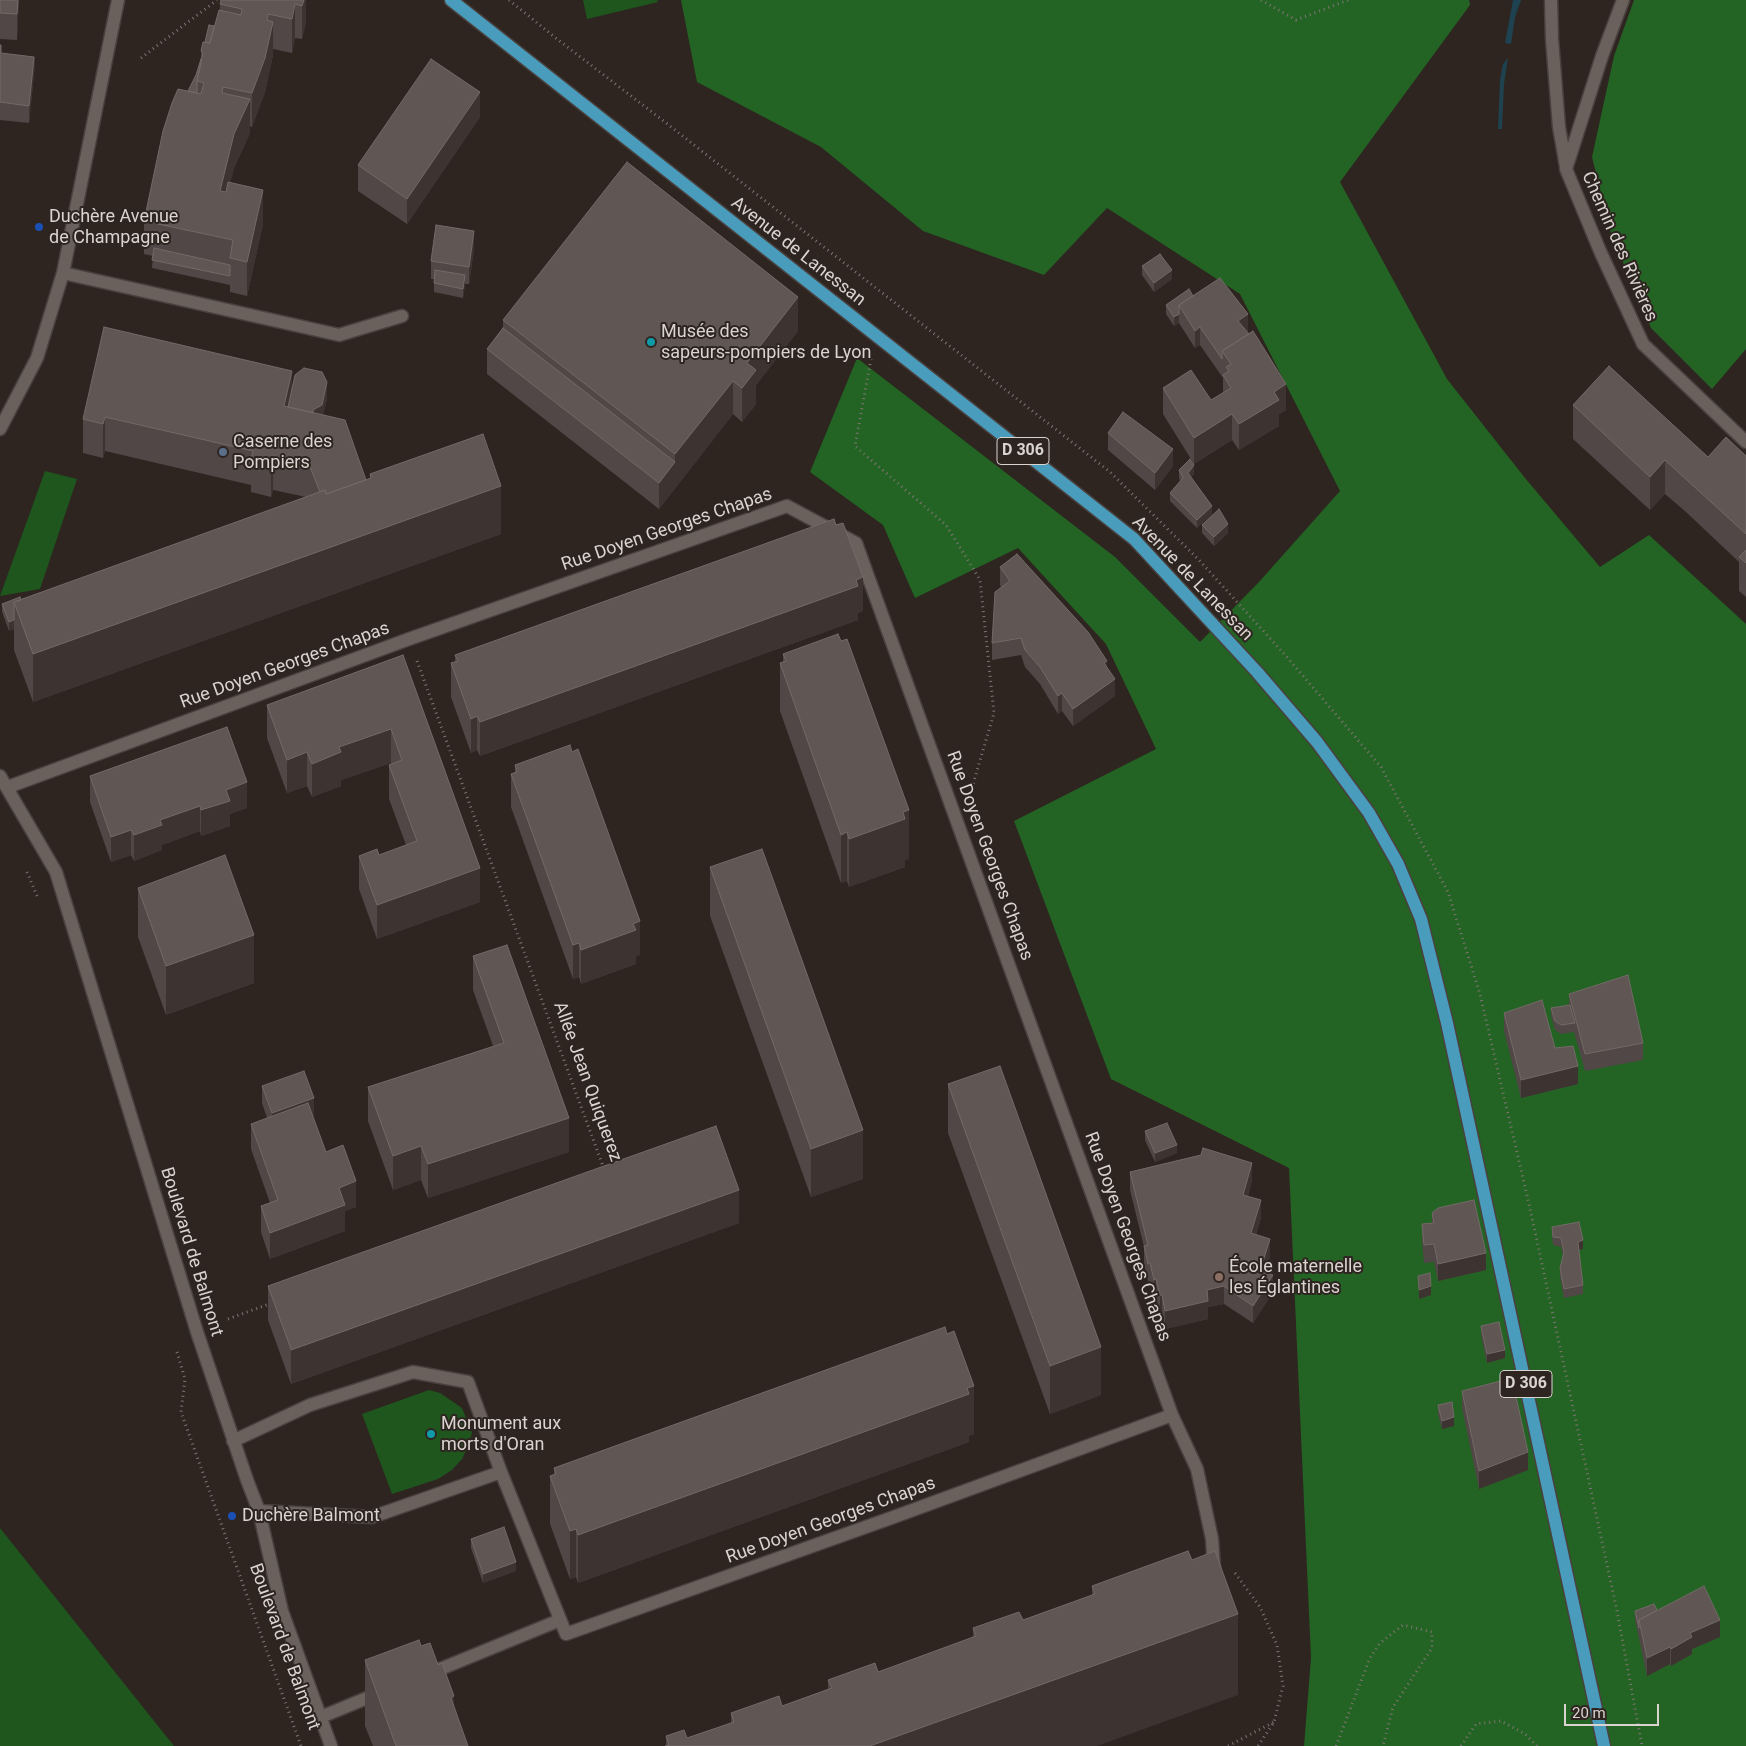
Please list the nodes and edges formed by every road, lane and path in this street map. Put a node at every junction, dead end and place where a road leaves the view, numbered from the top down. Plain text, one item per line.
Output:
1 (118, 0) edge
2 (217, 0) edge
3 (451, 0) edge
4 (509, 0) edge
5 (1261, 0) edge
6 (1348, 0) edge
7 (1551, 0) edge
8 (1623, 0) edge
9 (142, 58) dead end
10 (1566, 169) junction
11 (63, 274) junction
12 (402, 316) dead end
13 (875, 335) junction
14 (0, 429) edge
15 (1746, 442) edge
16 (409, 639) junction
17 (4, 782) edge
18 (961, 828) junction
19 (25, 866) dead end
20 (39, 900) dead end
21 (606, 1174) edge
22 (274, 1302) edge
23 (228, 1319) dead end
24 (177, 1351) dead end
25 (1172, 1415) junction
26 (233, 1440) junction
27 (502, 1472) junction
28 (259, 1512) junction
29 (1212, 1540) junction
30 (1215, 1583) edge
31 (560, 1620) junction
32 (417, 1678) edge
33 (391, 1689) edge
34 (321, 1717) junction
35 (1274, 1722) junction
36 (301, 1746) edge
37 (331, 1746) edge
38 (1228, 1746) edge
39 (1258, 1746) edge
40 (1336, 1746) edge
41 (1384, 1746) edge
42 (1461, 1746) edge
43 (1537, 1746) edge
44 (1604, 1746) edge
45 (1642, 1746) edge

1 - 11 street
2 - 9 path
3 - 13 main road, Avenue de Lanessan / D 306
4 - 45 path
5 - 6 path
7 - 10 street
8 - 10 street, Chemin des Rivières
10 - 15 street, Chemin des Rivières
11 - 12 street
11 - 14 street
13 - 18 path
13 - 44 main road, Avenue de Lanessan / D 306
16 - 17 street, Rue Doyen Georges Chapas
16 - 18 street, Rue Doyen Georges Chapas
16 - 21 path, Allée Jean Quiquerez
17 - 26 street, Boulevard de Balmont
18 - 25 street, Rue Doyen Georges Chapas
19 - 20 path
22 - 23 path
24 - 36 path, Boulevard de Balmont
25 - 29 street
25 - 31 street, Rue Doyen Georges Chapas
26 - 27 street
26 - 28 street, Boulevard de Balmont
27 - 28 street
27 - 31 street
28 - 34 street, Boulevard de Balmont
29 - 30 street
29 - 35 path
31 - 32 street
33 - 34 street
34 - 37 street, Boulevard de Balmont
35 - 38 path
35 - 39 path
40 - 41 path
42 - 43 path

